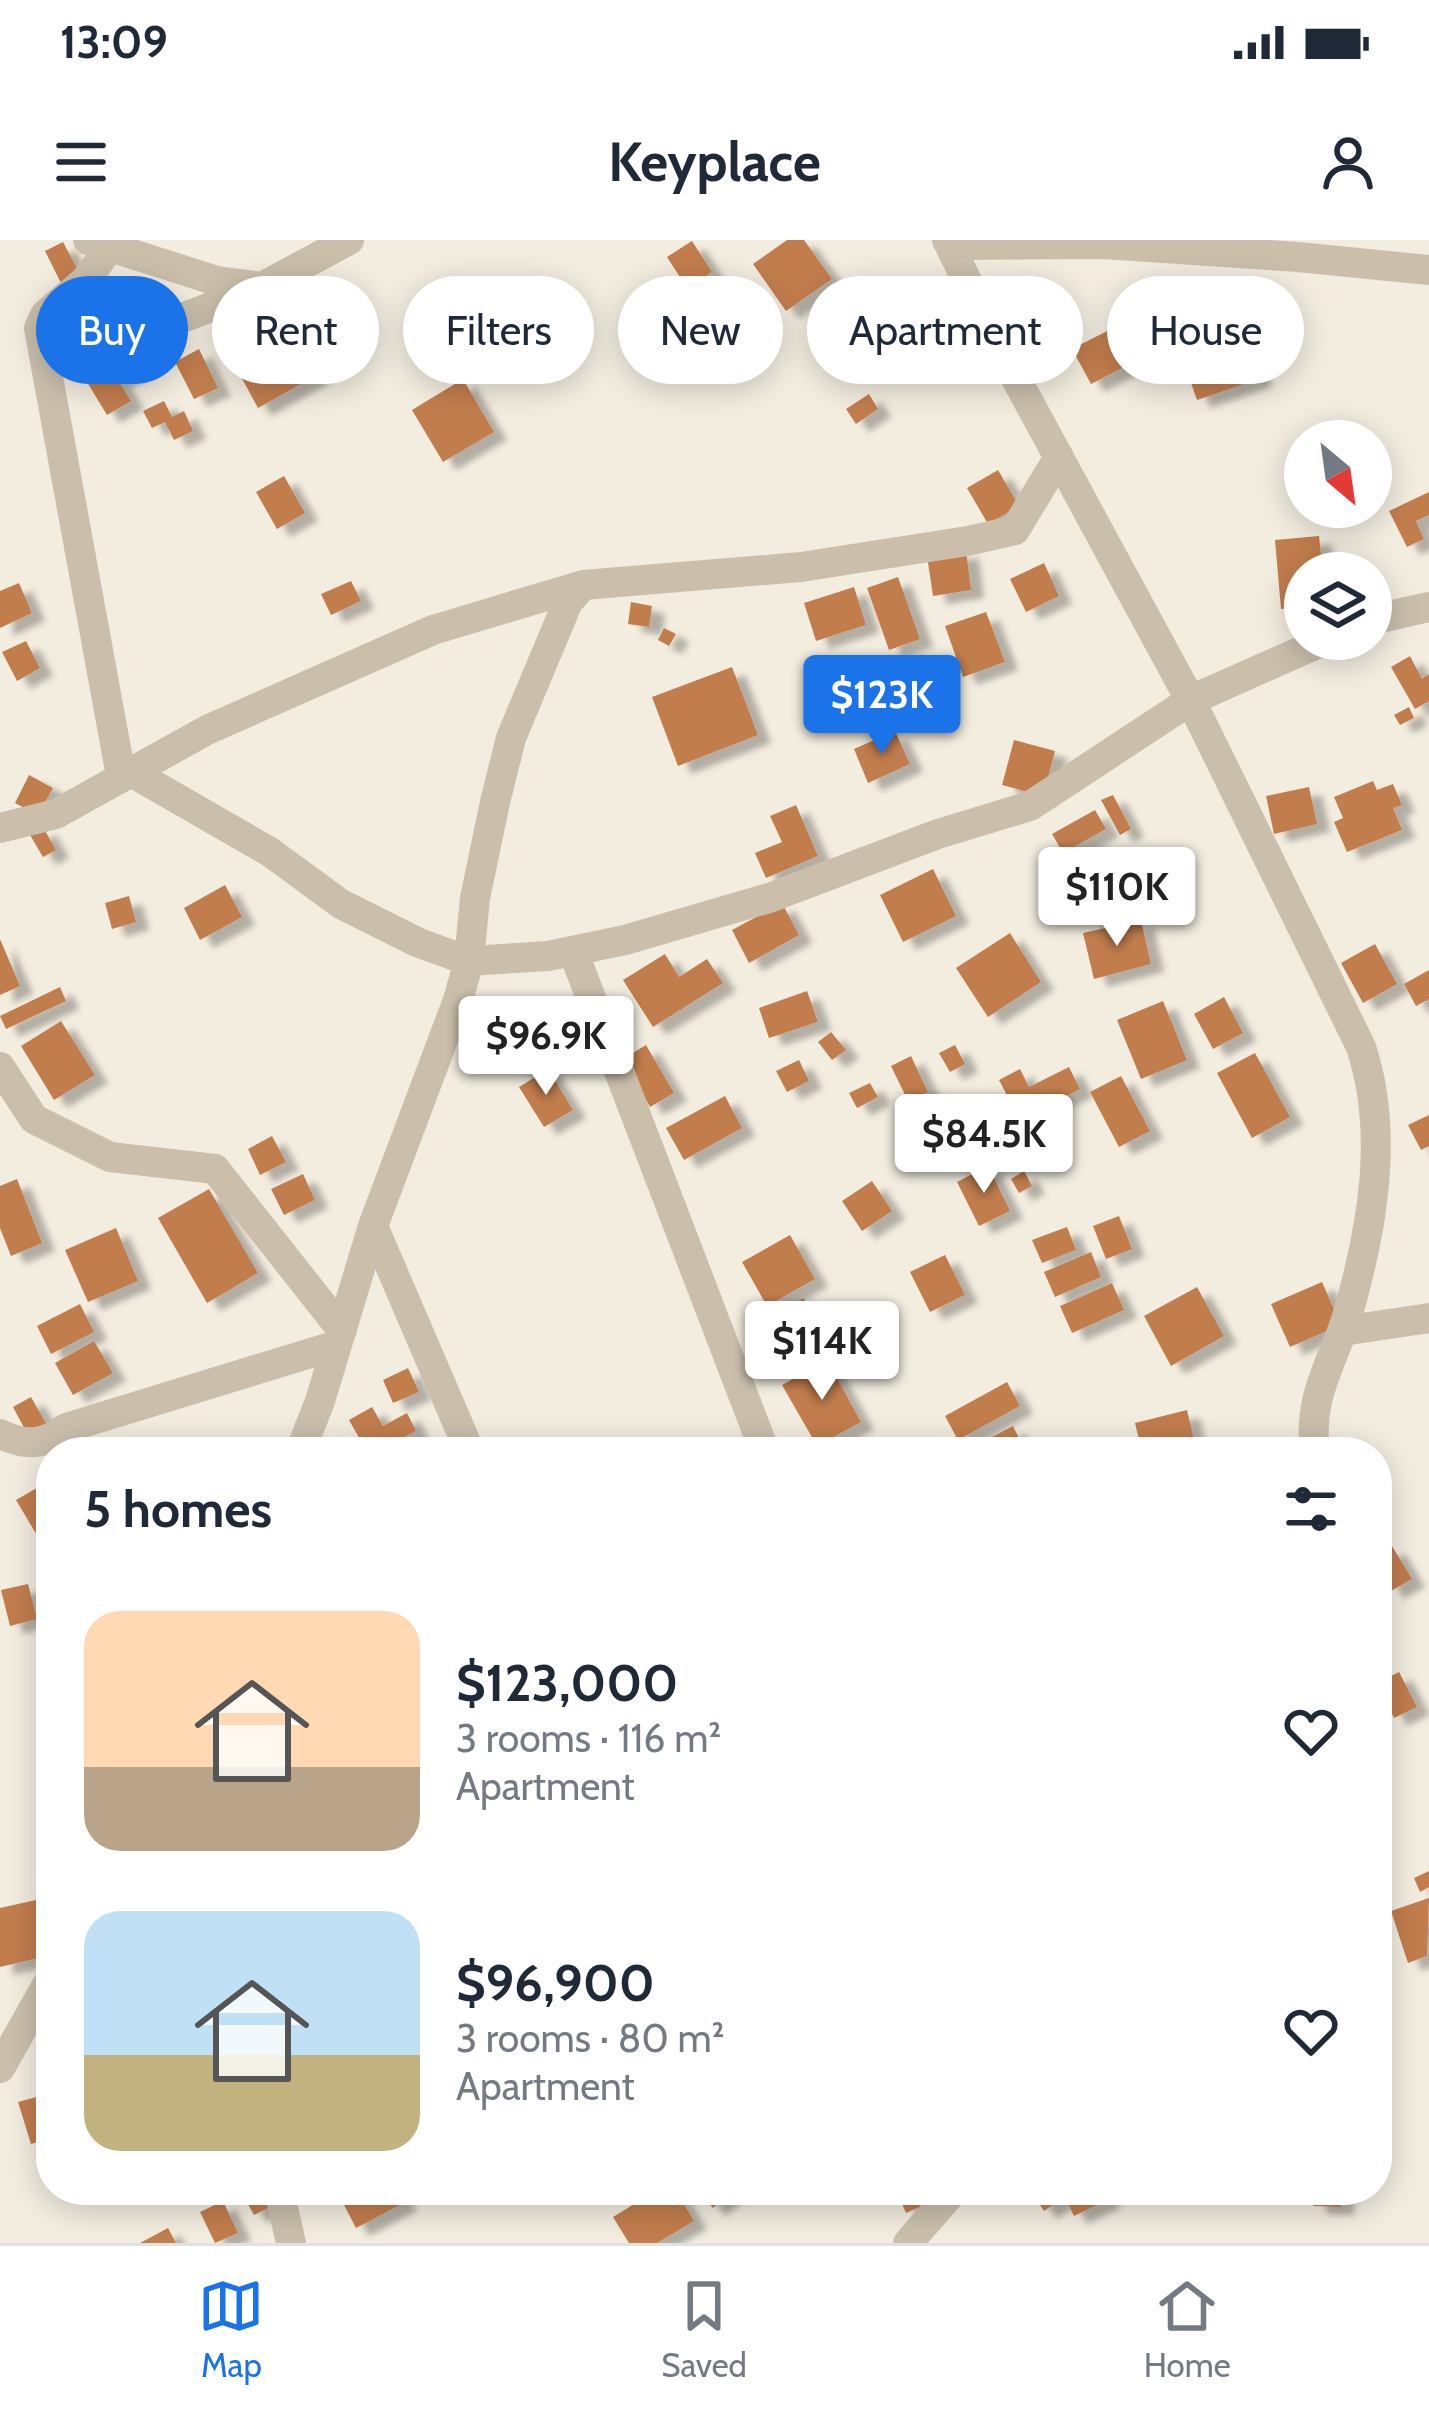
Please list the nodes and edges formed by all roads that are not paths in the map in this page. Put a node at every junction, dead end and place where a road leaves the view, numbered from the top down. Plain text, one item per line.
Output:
1 (349, 240) edge
2 (950, 242) edge
3 (104, 243) edge
4 (1429, 271) edge
5 (282, 276) edge
6 (212, 279) edge
7 (1059, 457) junction
8 (583, 585) junction
9 (1429, 607) edge
10 (1392, 615) edge
11 (1284, 659) edge
12 (1191, 700) junction
13 (131, 772) junction
14 (0, 829) edge
15 (573, 951) junction
16 (470, 961) junction
17 (0, 1067) edge
18 (374, 1226) junction
19 (1429, 1318) edge
20 (1342, 1331) junction
21 (339, 1337) junction
22 (0, 1434) edge
23 (55, 1437) edge
24 (305, 1437) edge
25 (464, 1437) edge
26 (759, 1437) edge
27 (1315, 1437) edge
28 (36, 1442) edge
29 (36, 2010) edge
30 (0, 2068) edge
31 (283, 2205) edge
32 (941, 2205) edge
33 (292, 2243) edge
34 (908, 2243) edge

1 - 5 street
2 - 4 street
2 - 7 street
3 - 6 street
3 - 13 street
7 - 8 street
7 - 12 street
8 - 13 street
8 - 16 street
9 - 10 street
11 - 12 street
12 - 15 street
12 - 20 street
13 - 14 street
13 - 16 street
15 - 16 street
15 - 26 street
16 - 18 street
17 - 21 street
18 - 21 street
18 - 25 street
19 - 20 street
20 - 27 street
21 - 23 street
21 - 24 street
22 - 28 street
29 - 30 street
31 - 33 street
32 - 34 street

